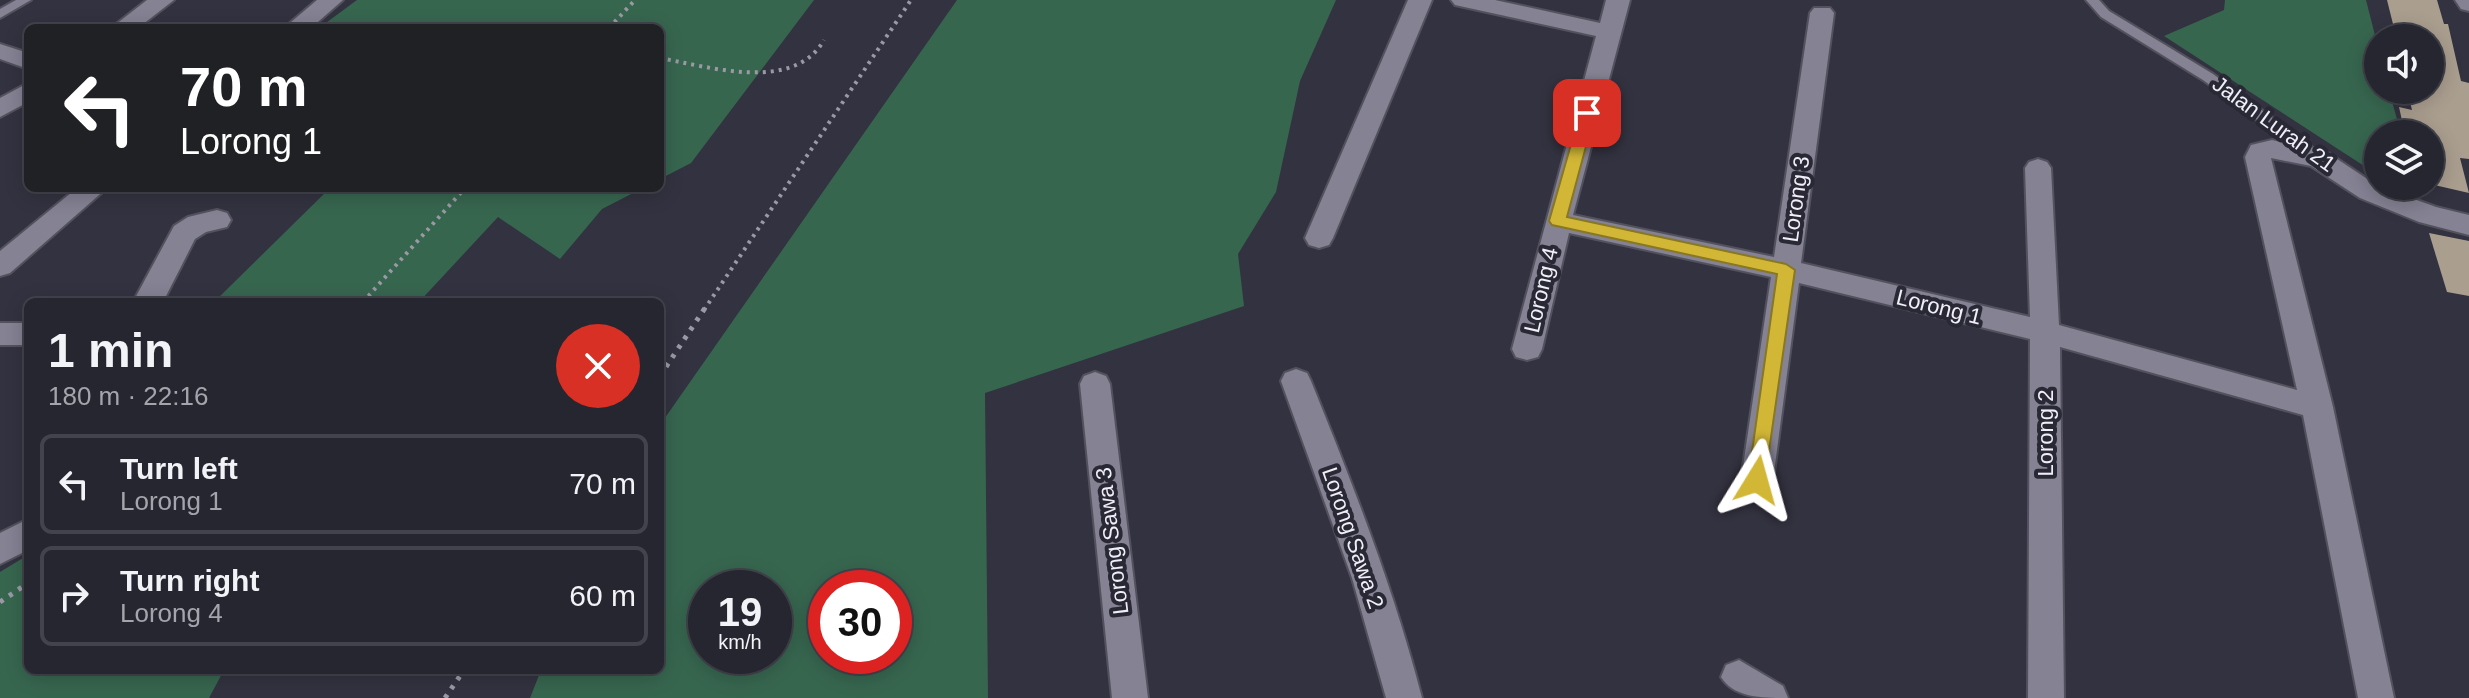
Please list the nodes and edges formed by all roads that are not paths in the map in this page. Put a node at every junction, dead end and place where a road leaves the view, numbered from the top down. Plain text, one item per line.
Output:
1 (25, 0) edge
2 (162, 0) edge
3 (331, 0) edge
4 (1420, 0) edge
5 (1463, 0) edge
6 (1618, 0) edge
7 (2092, 0) edge
8 (1822, 13) dead end
9 (0, 14) edge
10 (129, 24) edge
11 (301, 24) edge
12 (1610, 32) junction
13 (0, 51) edge
14 (24, 60) edge
15 (24, 94) edge
16 (0, 109) edge
17 (2319, 159) junction
18 (2038, 168) dead end
19 (89, 192) edge
20 (217, 220) dead end
21 (1558, 221) junction
22 (2469, 225) edge
23 (1319, 238) dead end
24 (0, 266) edge
25 (1786, 270) junction
26 (150, 298) edge
27 (2045, 332) junction
28 (0, 334) edge
29 (24, 334) edge
30 (1527, 349) dead end
31 (1296, 381) dead end
32 (1095, 384) dead end
33 (2317, 407) junction
34 (1757, 480) dead end
35 (24, 535) edge
36 (0, 550) edge
37 (1739, 677) dead end
38 (1130, 698) edge
39 (1404, 698) edge
40 (1770, 698) edge
41 (2046, 698) edge
42 (2376, 698) edge

1 - 9 lane
2 - 10 street
3 - 11 street
4 - 23 street
5 - 12 street
6 - 12 street, Lorong 4
7 - 17 lane, Jalan Lurah 21
8 - 25 street, Lorong 3
12 - 21 street, Lorong 4
13 - 14 street
15 - 16 street
17 - 22 street, Jalan Lurah 21
17 - 33 street
18 - 27 street, Lorong 2
19 - 24 street
20 - 26 street
21 - 25 street, Lorong 1
21 - 30 street, Lorong 4
25 - 27 street, Lorong 1
25 - 34 street, Lorong 3
27 - 33 street, Lorong 1
27 - 41 street, Lorong 2
28 - 29 street
31 - 39 street, Lorong Sawa 2
32 - 38 street, Lorong Sawa 3
33 - 42 street
35 - 36 street
37 - 40 street

